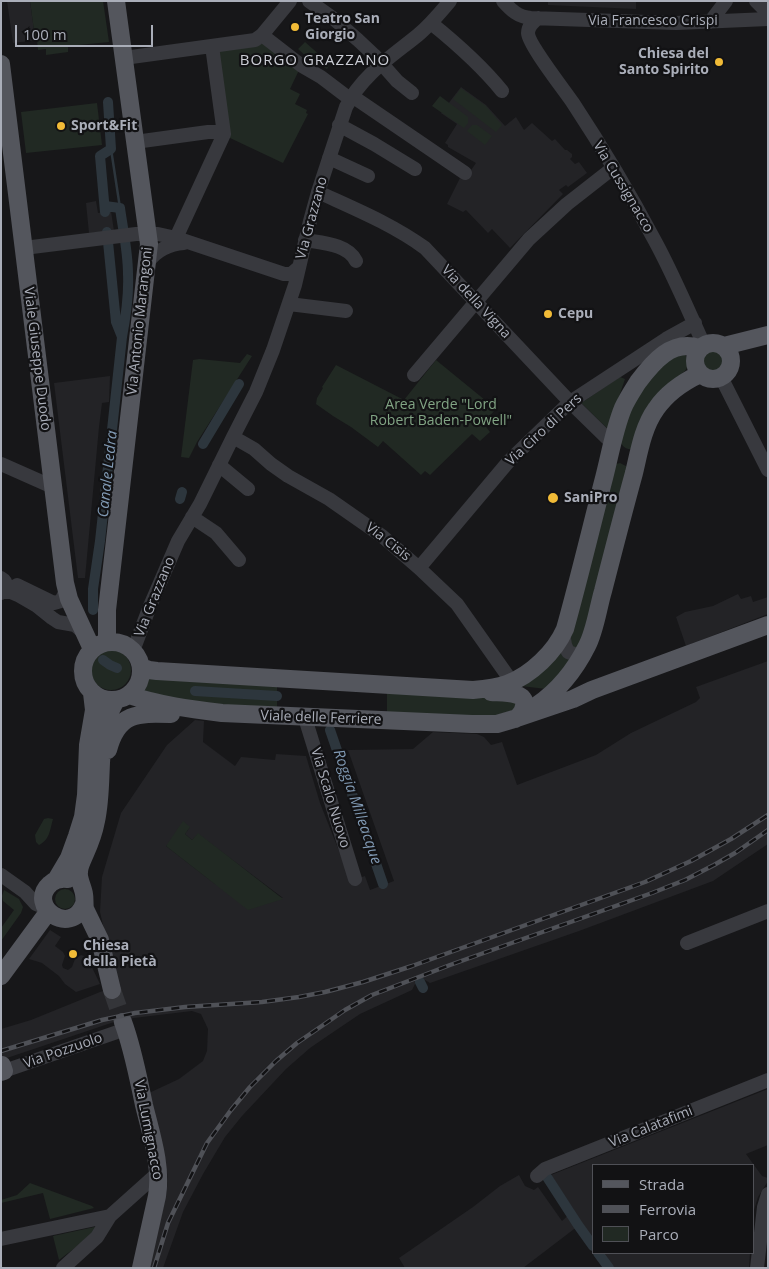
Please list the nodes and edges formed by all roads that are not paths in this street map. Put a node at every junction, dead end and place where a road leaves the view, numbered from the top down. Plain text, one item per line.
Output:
1 (116, 1) edge
2 (290, 1) edge
3 (310, 1) edge
4 (450, 1) edge
5 (726, 1) edge
6 (756, 1) edge
7 (508, 4) edge
8 (768, 13) edge
9 (538, 18) junction
10 (768, 19) edge
11 (710, 22) junction
12 (431, 23) junction
13 (262, 35) junction
14 (528, 36) junction
15 (212, 46) junction
16 (124, 58) junction
17 (381, 63) junction
18 (1, 64) edge
19 (502, 91) dead end
20 (412, 93) dead end
21 (351, 97) junction
22 (339, 125) junction
23 (224, 134) junction
24 (135, 142) junction
25 (329, 158) junction
26 (613, 168) junction
27 (415, 169) dead end
28 (465, 173) dead end
29 (368, 176) dead end
30 (318, 192) junction
31 (141, 234) junction
32 (176, 238) junction
33 (305, 240) junction
34 (190, 243) junction
35 (24, 248) junction
36 (356, 261) dead end
37 (148, 262) junction
38 (298, 268) junction
39 (475, 302) junction
40 (289, 304) junction
41 (346, 311) dead end
42 (695, 323) junction
43 (768, 335) edge
44 (702, 346) junction
45 (724, 346) junction
46 (700, 374) junction
47 (414, 375) dead end
48 (721, 377) junction
49 (570, 402) junction
50 (233, 437) junction
51 (612, 443) junction
52 (1, 464) edge
53 (219, 465) junction
54 (768, 470) edge
55 (53, 487) junction
56 (248, 489) dead end
57 (192, 517) junction
58 (239, 560) dead end
59 (419, 568) junction
60 (3, 587) edge
61 (66, 591) junction
62 (768, 626) edge
63 (84, 633) junction
64 (563, 633) junction
65 (99, 645) junction
66 (583, 654) junction
67 (137, 659) junction
68 (512, 682) junction
69 (473, 690) junction
70 (92, 693) junction
71 (122, 698) junction
72 (195, 710) junction
73 (305, 718) junction
74 (514, 720) junction
75 (100, 789) junction
76 (1, 875) edge
77 (355, 879) dead end
78 (84, 897) junction
79 (49, 898) junction
80 (768, 911) edge
81 (686, 943) dead end
82 (2, 974) edge
83 (112, 990) tunnel mouth
84 (124, 1026) joint
85 (2, 1069) edge
86 (768, 1080) edge
87 (158, 1173) junction
88 (537, 1176) dead end
89 (768, 1194) edge
90 (110, 1216) junction
91 (1, 1240) edge
92 (63, 1268) edge
93 (141, 1268) edge
94 (757, 1268) edge

1 - 16 main road, Via Antonio Marangoni
2 - 13 street
3 - 17 street
4 - 12 street, Via Grazzano
5 - 11 street
6 - 8 street
7 - 9 street
7 - 14 street, Via Cussignacco
9 - 11 street, Via Francesco Crispi
9 - 14 street
10 - 11 street, Via Francesco Crispi
12 - 17 street, Via Grazzano
12 - 19 street
13 - 15 street
13 - 21 street
14 - 26 street, Via Cussignacco
15 - 16 street
15 - 23 street
16 - 24 main road, Via Antonio Marangoni
17 - 20 street
17 - 21 street, Via Grazzano
18 - 35 main road, Viale Giuseppe Duodo
21 - 22 street, Via Grazzano
21 - 28 street
22 - 25 street, Via Grazzano
22 - 27 street
23 - 24 street
23 - 32 street
24 - 31 main road, Via Antonio Marangoni
25 - 29 street
25 - 30 street, Via Grazzano
26 - 39 street
26 - 42 street, Via Cussignacco
30 - 33 street, Via Grazzano
30 - 39 street, Via della Vigna
31 - 32 street
31 - 35 street
31 - 37 main road, Via Antonio Marangoni
32 - 34 street
33 - 36 street
33 - 38 street, Via Grazzano
34 - 37 street
34 - 38 street
35 - 55 main road, Viale Giuseppe Duodo
37 - 65 main road, Via Antonio Marangoni
38 - 40 street, Via Grazzano
39 - 47 street
39 - 49 street, Via della Vigna
40 - 41 street
40 - 50 street, Via Grazzano
42 - 44 street, Via Cussignacco
42 - 49 street, Via Ciro di Pers
43 - 45 main road
44 - 45 main road
44 - 46 main road
44 - 51 main road
45 - 48 main road
46 - 48 main road
46 - 66 main road, Viale delle Ferriere
48 - 54 street
49 - 51 street, Via della Vigna
49 - 59 street, Via Ciro di Pers
50 - 53 street, Via Grazzano
50 - 59 street, Via Cisis
51 - 64 main road
52 - 55 street
53 - 56 street
53 - 57 street, Via Grazzano
55 - 61 main road, Viale Giuseppe Duodo
57 - 58 street
57 - 67 street, Via Grazzano
59 - 68 street, Via Cisis
60 - 61 street
60 - 63 street
61 - 63 main road, Viale Giuseppe Duodo
62 - 74 main road, Viale delle Ferriere
63 - 65 main road, Viale Giuseppe Duodo
64 - 66 street
64 - 68 main road
65 - 67 main road
65 - 70 main road
66 - 74 main road, Viale delle Ferriere
67 - 69 main road
67 - 71 main road
68 - 69 main road
69 - 74 main road
70 - 71 main road
70 - 79 main road
71 - 72 main road, Viale delle Ferriere
71 - 75 main road
72 - 73 main road, Viale delle Ferriere
72 - 75 main road
73 - 74 main road, Viale delle Ferriere
73 - 77 street, Via Scalo Nuovo
75 - 78 main road
76 - 79 street
78 - 79 main road
78 - 79 main road
78 - 83 main road
79 - 82 main road
80 - 81 street
84 - 85 street, Via Pozzuolo
84 - 87 main road, Via Lumignacco
86 - 88 street, Via Calatafimi
87 - 90 street
87 - 93 main road, Via Lumignacco
89 - 94 street
90 - 91 street
90 - 92 street

